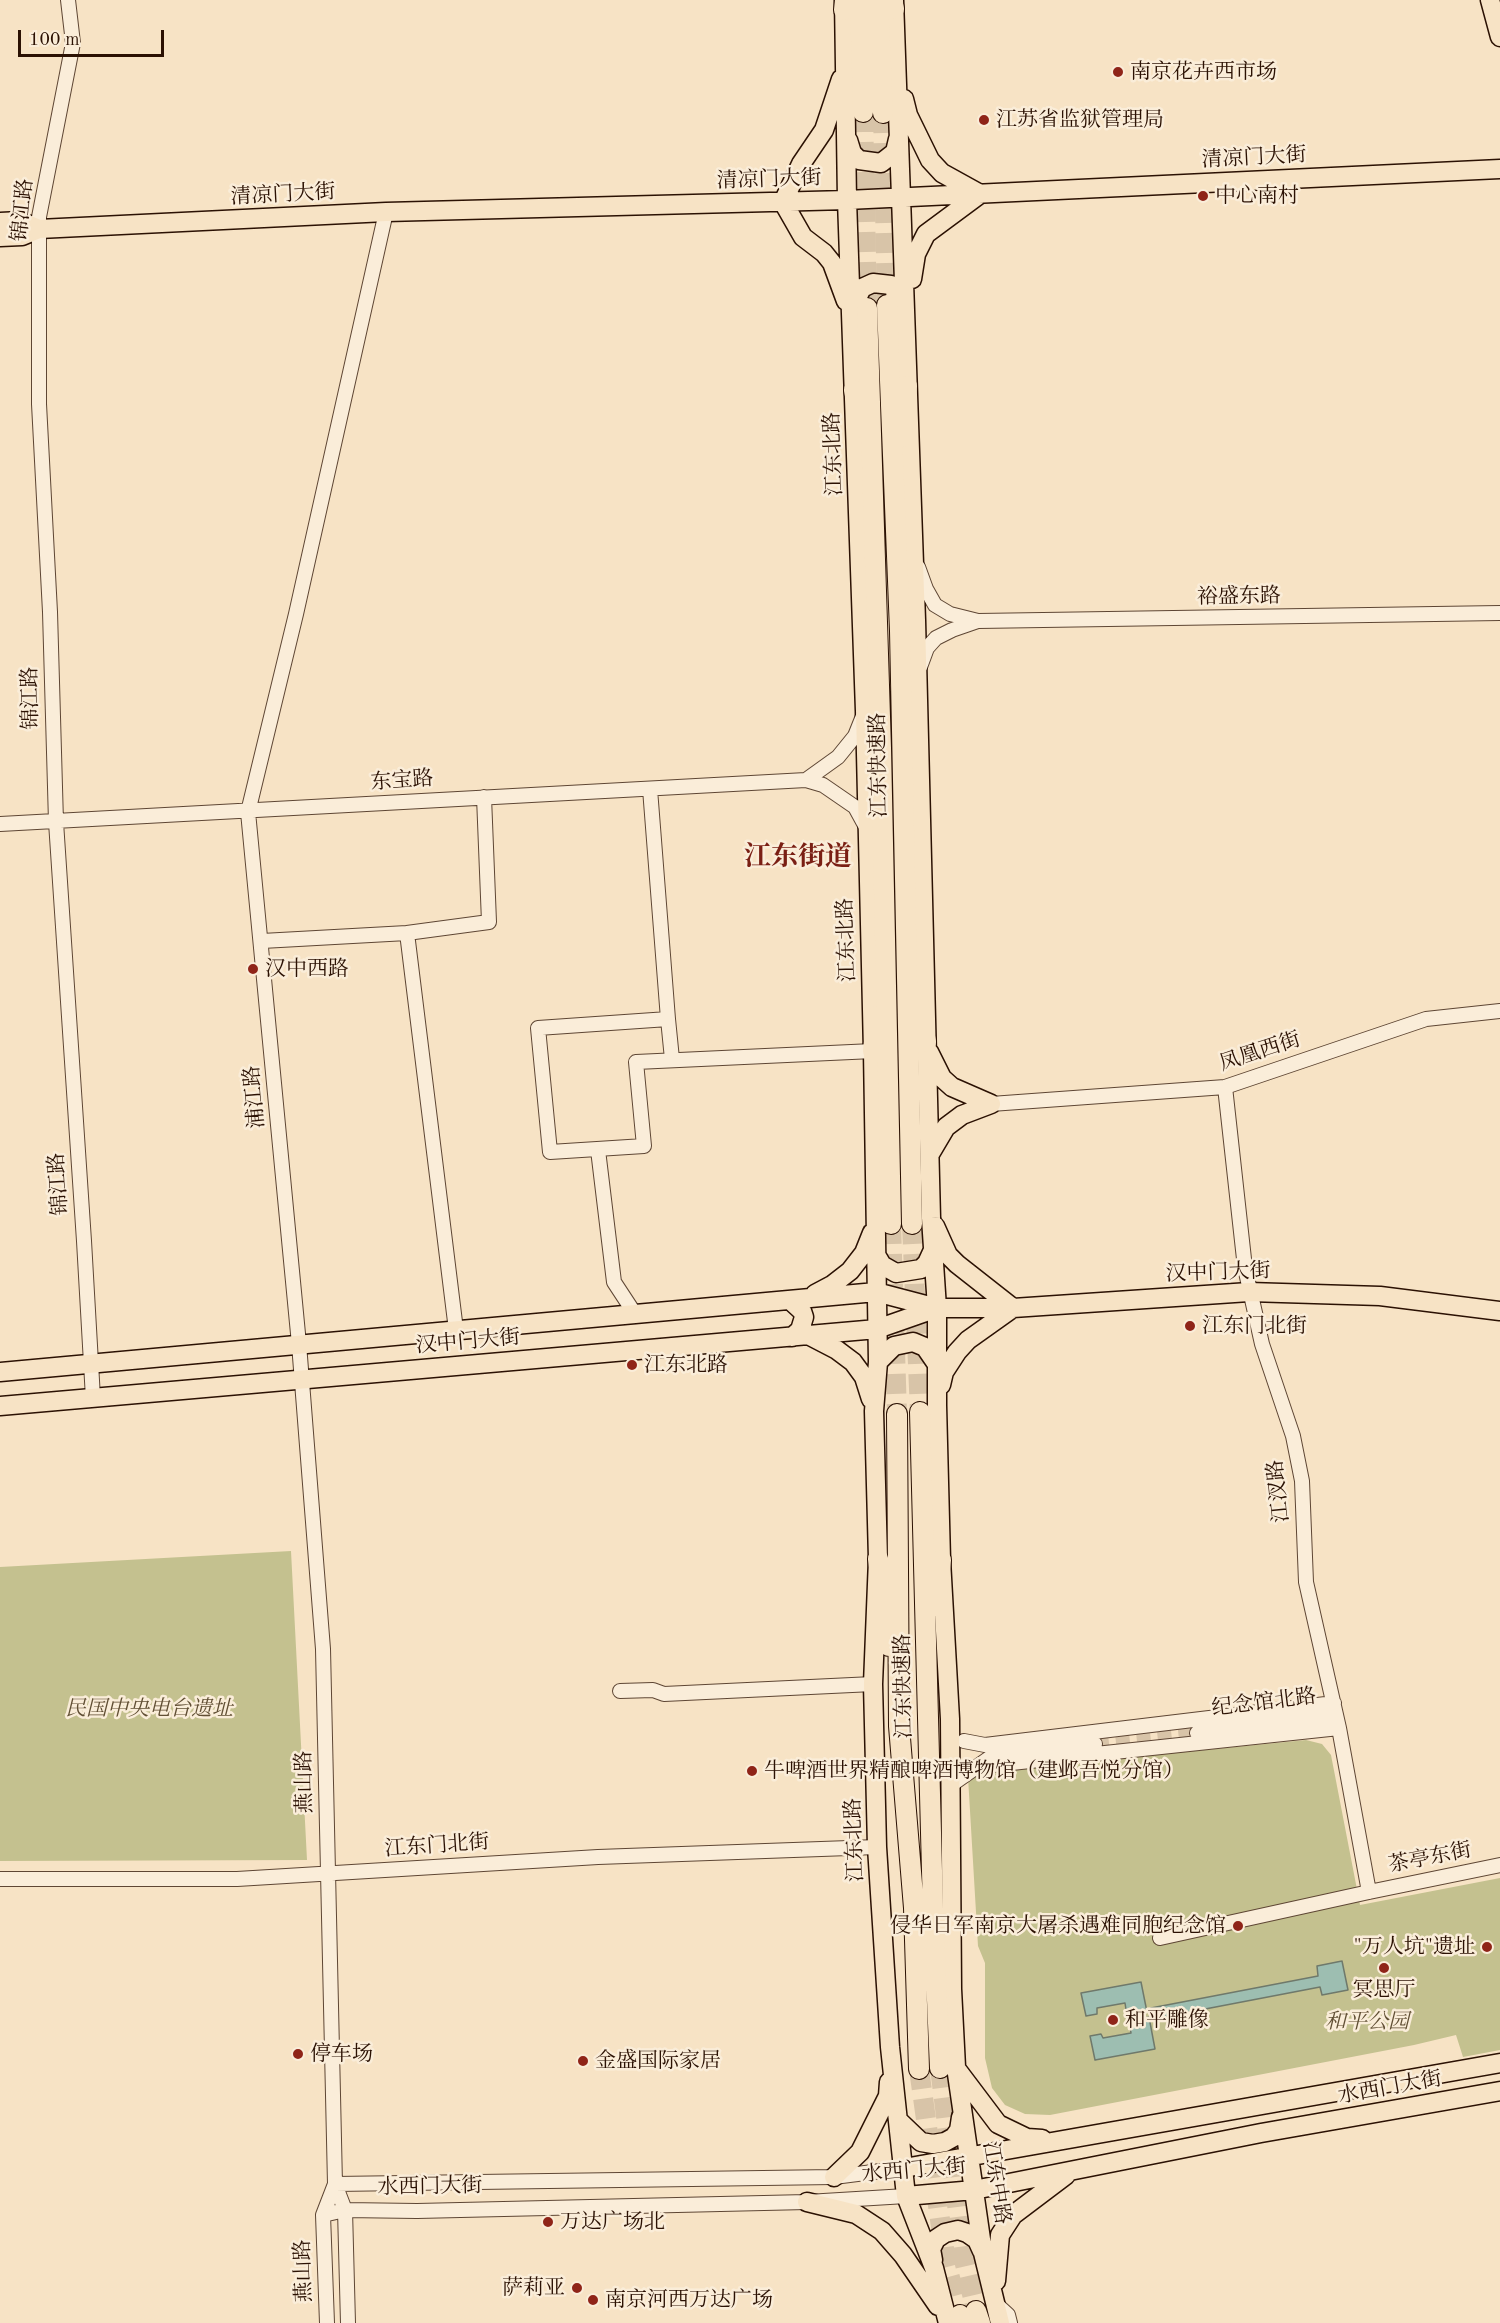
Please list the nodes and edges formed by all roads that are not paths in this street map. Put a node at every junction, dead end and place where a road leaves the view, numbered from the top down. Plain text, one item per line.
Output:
1 (68, 0) edge
2 (1490, 0) edge
3 (848, 2) edge
4 (890, 2) edge
5 (1500, 37) edge
6 (846, 60) junction
7 (896, 63) junction
8 (899, 136) junction
9 (847, 139) junction
10 (1500, 169) edge
11 (980, 194) junction
12 (902, 198) junction
13 (847, 200) junction
14 (783, 202) junction
15 (386, 212) junction
16 (0, 222) edge
17 (39, 229) junction
18 (0, 237) edge
19 (899, 309) junction
20 (857, 312) junction
21 (907, 386) junction
22 (854, 390) junction
23 (895, 506) junction
24 (874, 508) junction
25 (913, 552) junction
26 (1500, 613) edge
27 (978, 621) junction
28 (917, 674) junction
29 (865, 711) junction
30 (806, 780) junction
31 (650, 789) junction
32 (484, 797) junction
33 (248, 812) junction
34 (56, 822) junction
35 (0, 824) edge
36 (867, 829) junction
37 (407, 933) junction
38 (886, 939) junction
39 (906, 939) junction
40 (262, 942) junction
41 (1500, 1011) edge
42 (668, 1019) junction
43 (926, 1042) junction
44 (873, 1051) junction
45 (672, 1059) junction
46 (1225, 1087) junction
47 (991, 1104) junction
48 (598, 1150) junction
49 (930, 1155) junction
50 (922, 1221) junction
51 (883, 1225) junction
52 (933, 1250) junction
53 (875, 1253) junction
54 (876, 1292) junction
55 (1249, 1292) junction
56 (798, 1299) junction
57 (937, 1308) junction
58 (1013, 1308) junction
59 (1500, 1311) edge
60 (635, 1314) junction
61 (878, 1329) junction
62 (456, 1330) junction
63 (800, 1336) junction
64 (299, 1344) junction
65 (878, 1362) junction
66 (936, 1363) junction
67 (90, 1364) junction
68 (0, 1372) edge
69 (302, 1379) junction
70 (93, 1398) junction
71 (0, 1406) edge
72 (928, 1408) junction
73 (874, 1411) junction
74 (897, 1414) tunnel mouth
75 (878, 1559) junction
76 (941, 1560) junction
77 (927, 1674) junction
78 (873, 1684) junction
79 (620, 1691) dead end
80 (1336, 1716) junction
81 (950, 1719) junction
82 (1186, 1721) junction
83 (1156, 1725) junction
84 (899, 1726) junction
85 (1133, 1727) junction
86 (1103, 1731) junction
87 (1194, 1738) junction
88 (964, 1741) junction
89 (1160, 1747) junction
90 (1099, 1748) junction
91 (1133, 1750) junction
92 (995, 1754) junction
93 (974, 1767) junction
94 (951, 1785) junction
95 (877, 1847) junction
96 (1500, 1866) edge
97 (328, 1874) junction
98 (0, 1880) edge
99 (1369, 1892) junction
100 (1160, 1938) dead end
101 (890, 2047) junction
102 (1500, 2062) edge
103 (948, 2067) junction
104 (919, 2069) tunnel mouth
105 (1500, 2091) edge
106 (962, 2111) junction
107 (898, 2121) junction
108 (1056, 2140) junction
109 (969, 2156) junction
110 (904, 2168) junction
111 (1073, 2170) junction
112 (834, 2177) junction
113 (335, 2184) junction
114 (974, 2190) junction
115 (906, 2196) junction
116 (807, 2202) junction
117 (345, 2210) junction
118 (324, 2215) junction
119 (983, 2253) junction
120 (934, 2268) junction
121 (996, 2304) junction
122 (960, 2320) edge
123 (327, 2323) edge
124 (348, 2323) edge
125 (1000, 2323) edge
126 (1010, 2323) edge

1 - 17 street, 锦江路
2 - 5 main road
3 - 4 highway
3 - 6 main road, 江东北路
4 - 7 main road
6 - 9 main road, 江东北路
6 - 14 main road
7 - 8 main road
7 - 11 main road
8 - 9 main road
8 - 12 main road
9 - 13 main road, 江东北路
10 - 11 main road, 清凉门大街
11 - 12 main road, 清凉门大街
11 - 19 main road
12 - 13 main road, 清凉门大街
12 - 19 main road
13 - 14 main road, 清凉门大街
13 - 20 main road, 江东北路
14 - 15 main road, 清凉门大街
14 - 20 main road
15 - 17 main road, 清凉门大街
15 - 33 street, 浦江路
16 - 17 main road, 清凉门大街
17 - 18 main road, 清凉门大街
17 - 34 street, 锦江路
19 - 20 main road
19 - 21 main road
19 - 23 highway, 江东快速路
20 - 22 main road, 江东北路
20 - 24 highway, 江东快速路
21 - 23 highway
21 - 25 main road
22 - 24 highway
22 - 29 main road, 江东北路
23 - 39 highway, 江东快速路
24 - 38 highway, 江东快速路
25 - 27 street, 裕盛东路
25 - 28 main road
26 - 27 street, 裕盛东路
27 - 28 street, 裕盛东路
28 - 43 main road
29 - 30 street
29 - 36 main road, 江东北路
30 - 31 street, 东宝路
30 - 36 street
31 - 32 street, 东宝路
31 - 42 street
32 - 33 street, 东宝路
32 - 37 street
33 - 34 street, 东宝路
33 - 40 street, 浦江路
34 - 35 street, 东宝路
34 - 67 street, 锦江路
36 - 44 main road, 江东北路
37 - 40 street
37 - 62 street
38 - 44 highway
38 - 51 highway, 江东快速路
39 - 43 highway
39 - 50 highway, 江东快速路
40 - 64 street, 浦江路
41 - 46 street, 凤凰西街
42 - 45 street
42 - 48 street
43 - 47 main road
43 - 49 main road
44 - 45 street
44 - 51 main road, 江东北路
45 - 48 street
46 - 47 street, 凤凰西街
46 - 55 street, 江汊路
47 - 49 main road
48 - 60 street
49 - 50 main road
50 - 52 main road
50 - 58 main road
51 - 53 main road, 江东北路
51 - 56 main road
52 - 53 main road
52 - 57 main road
53 - 54 main road, 江东北路
54 - 56 main road, 汉中门大街
54 - 57 main road, 汉中门大街
54 - 61 main road, 江东北路
55 - 58 main road, 汉中门大街
55 - 59 main road, 汉中门大街
55 - 80 street, 江汊路
56 - 60 main road, 汉中门大街
56 - 63 main road
57 - 58 main road, 汉中门大街
57 - 61 main road, 汉中门大街
57 - 66 main road
58 - 72 main road
60 - 62 main road, 汉中门大街
61 - 63 main road, 汉中门大街
61 - 65 main road, 江东北路
62 - 64 main road, 汉中门大街
63 - 69 main road, 汉中门大街
63 - 73 main road
64 - 67 main road, 汉中门大街
64 - 69 street, 浦江路
65 - 66 main road
65 - 73 main road, 江东北路
66 - 72 main road
67 - 68 main road, 汉中门大街
67 - 70 street, 锦江路
69 - 70 main road, 汉中门大街
69 - 97 street, 燕山路
70 - 71 main road, 汉中门大街
72 - 76 main road
72 - 77 highway, 江东快速路
73 - 75 main road, 江东北路
74 - 84 highway, 江东快速路
75 - 78 main road, 江东北路
75 - 84 highway
76 - 77 highway
76 - 81 main road
77 - 103 highway, 江东快速路
78 - 79 street
78 - 95 main road, 江东北路
80 - 82 street
80 - 87 street, 纪念馆北路
80 - 99 street, 江汊路
81 - 88 street
81 - 94 main road
82 - 83 street
82 - 87 street
83 - 85 street
83 - 89 street
84 - 104 highway, 江东快速路
85 - 86 street
85 - 91 street
86 - 88 street
86 - 90 street
87 - 89 street, 纪念馆北路
88 - 92 street
89 - 91 street, 纪念馆北路
90 - 91 street, 纪念馆北路
90 - 92 street
90 - 93 street
92 - 93 street
93 - 94 street
94 - 103 main road
95 - 97 street, 江东门北街
95 - 101 main road, 江东北路
96 - 99 street, 茶亭东街
97 - 98 street, 江东门北街
97 - 113 street, 燕山路
99 - 100 street, 茶亭东街
101 - 107 main road, 江东北路
101 - 112 main road
102 - 108 main road, 水西门大街
103 - 106 main road, 江东中路
103 - 108 main road
105 - 111 main road, 水西门大街
106 - 107 main road
106 - 109 main road, 江东中路
107 - 110 main road, 江东北路
108 - 109 main road, 水西门大街
109 - 110 main road, 水西门大街
109 - 114 main road, 江东中路
110 - 112 street, 水西门大街
110 - 115 main road, 江东北路
111 - 114 main road, 水西门大街
111 - 121 main road
112 - 113 street, 水西门大街
113 - 117 street, 燕山路
113 - 118 street, 燕山路
114 - 115 main road, 水西门大街
114 - 119 main road, 江东中路
115 - 116 street, 水西门大街
115 - 120 main road, 江东北路
116 - 117 street, 水西门大街
116 - 122 main road
117 - 118 street, 水西门大街
117 - 124 street, 燕山路
118 - 123 street, 燕山路
119 - 120 main road
119 - 121 main road, 江东中路
120 - 122 main road
121 - 125 main road, 江东中路
121 - 126 street, 江东中路

